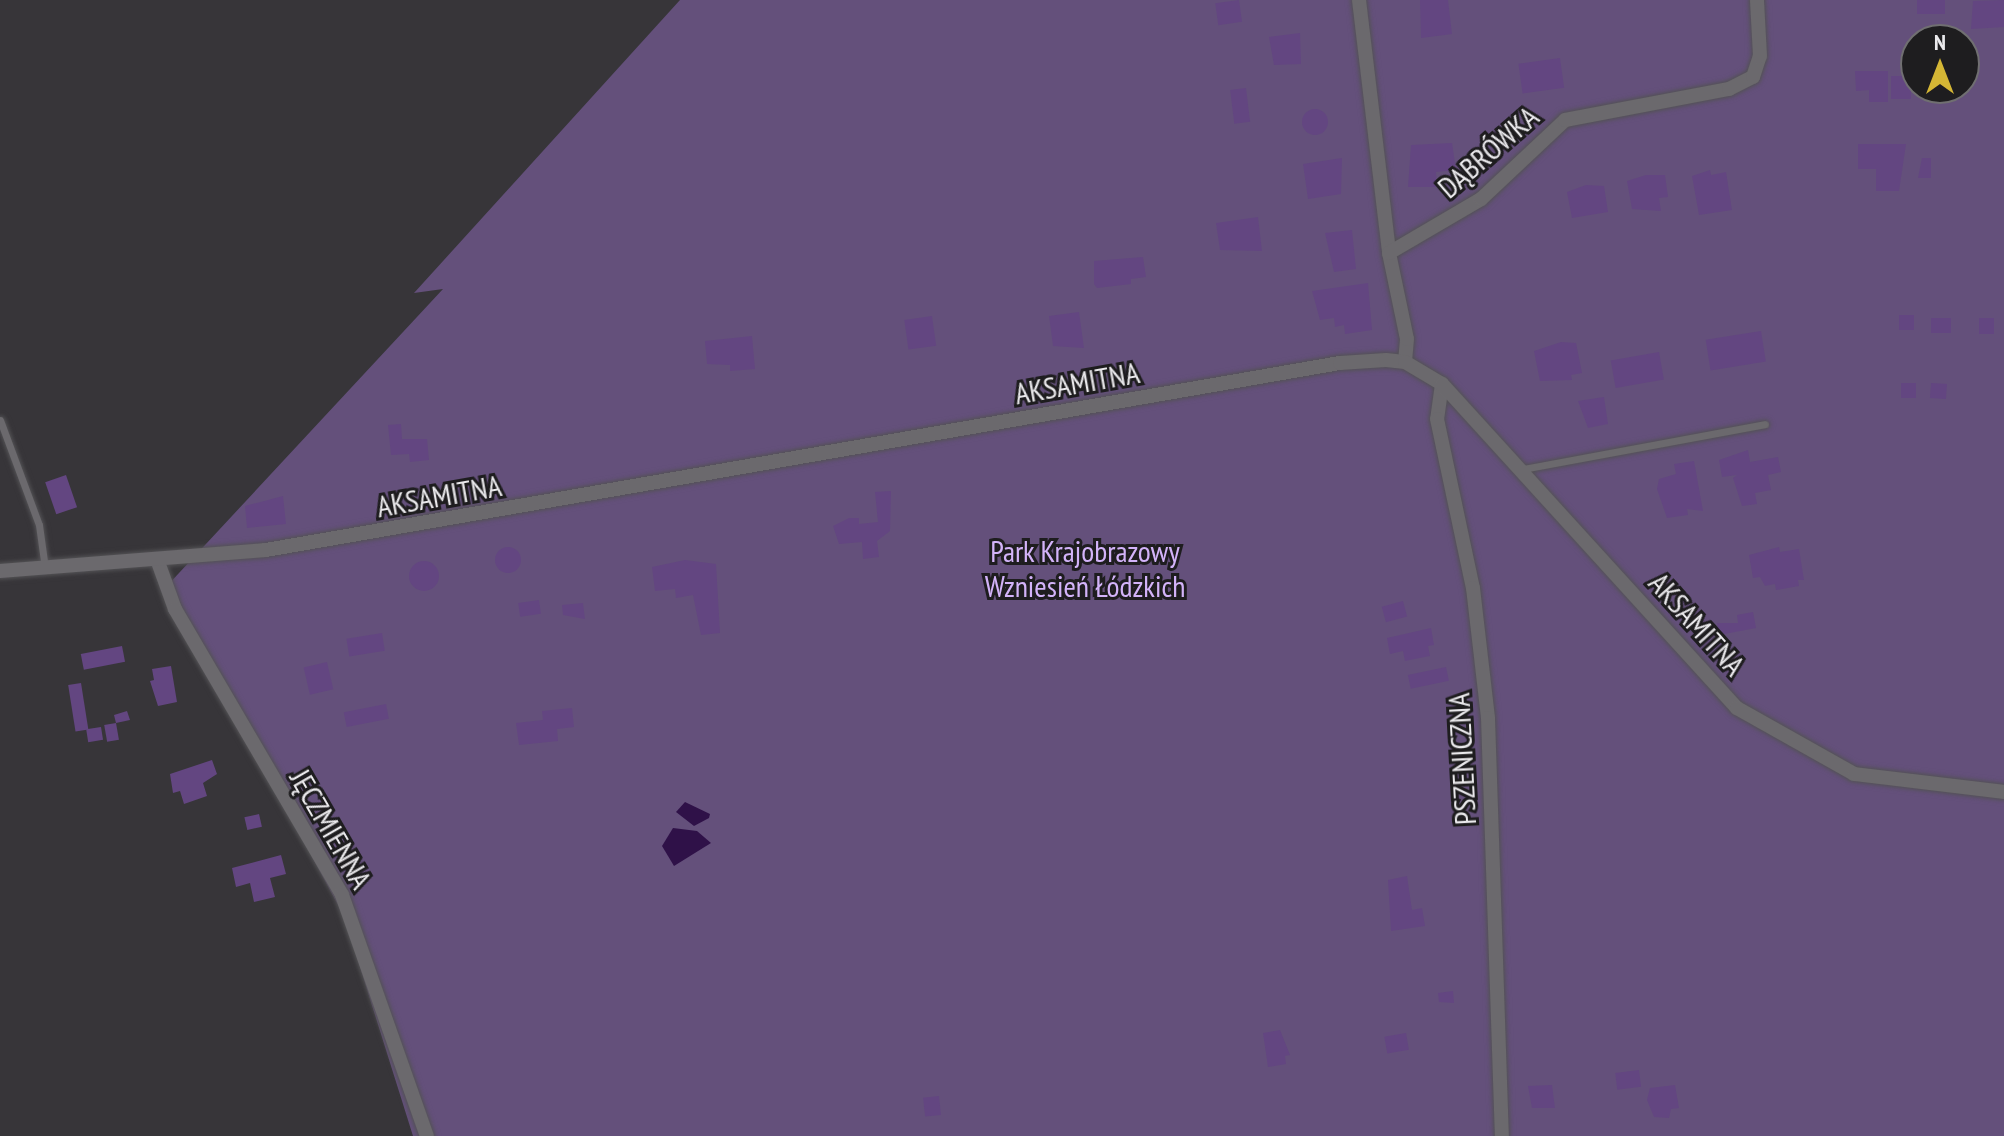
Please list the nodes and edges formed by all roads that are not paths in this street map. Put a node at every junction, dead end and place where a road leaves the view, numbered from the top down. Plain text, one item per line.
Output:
1 (1359, 0) edge
2 (1757, 0) edge
3 (1389, 253) junction
4 (1405, 362) junction
5 (1442, 384) junction
6 (0, 420) edge
7 (1765, 424) dead end
8 (1523, 469) junction
9 (158, 562) junction
10 (45, 570) junction
11 (0, 571) edge
12 (2004, 792) edge
13 (427, 1136) edge
14 (1502, 1136) edge

1 - 3 street
2 - 3 street, DĄBRÓWKA
3 - 4 street
4 - 5 street, AKSAMITNA
4 - 9 street, AKSAMITNA
5 - 8 street, AKSAMITNA
5 - 14 street, PSZENICZNA
6 - 10 lane
7 - 8 lane
8 - 12 street, AKSAMITNA
9 - 10 street, AKSAMITNA
9 - 13 street, JĘCZMIENNA
10 - 11 street, AKSAMITNA

